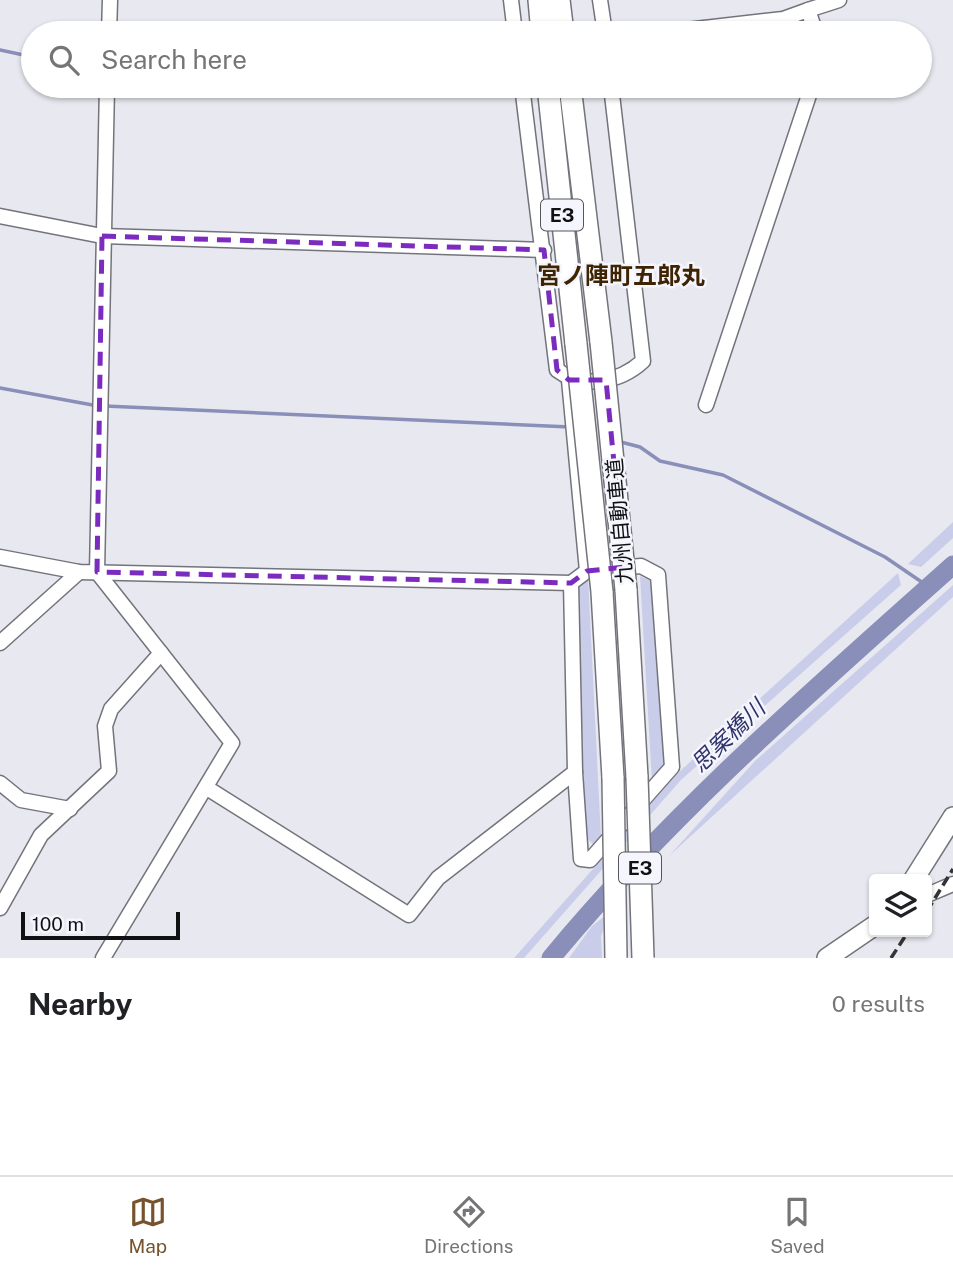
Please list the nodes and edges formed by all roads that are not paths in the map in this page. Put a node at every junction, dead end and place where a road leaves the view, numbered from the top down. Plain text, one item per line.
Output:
1 (110, 0) edge
2 (511, 0) edge
3 (539, 0) edge
4 (559, 0) edge
5 (600, 0) edge
6 (839, 0) edge
7 (808, 9) junction
8 (109, 21) edge
9 (514, 21) edge
10 (541, 21) edge
11 (562, 21) edge
12 (603, 21) edge
13 (765, 21) edge
14 (812, 21) edge
15 (107, 98) edge
16 (524, 98) edge
17 (549, 98) edge
18 (571, 98) edge
19 (612, 98) edge
20 (808, 98) edge
21 (0, 216) edge
22 (102, 236) junction
23 (544, 250) junction
24 (569, 380) junction
25 (705, 405) dead end
26 (0, 557) edge
27 (587, 571) junction
28 (79, 572) junction
29 (97, 572) junction
30 (571, 583) junction
31 (0, 643) edge
32 (161, 653) junction
33 (575, 772) junction
34 (0, 783) edge
35 (207, 788) junction
36 (71, 809) junction
37 (953, 817) edge
38 (917, 874) edge
39 (953, 884) edge
40 (932, 893) edge
41 (0, 908) edge
42 (869, 929) edge
43 (103, 958) edge
44 (616, 958) edge
45 (643, 958) edge
46 (827, 958) edge

1 - 8 street
2 - 9 street
3 - 10 highway
4 - 11 highway
5 - 12 street
6 - 7 street
7 - 13 street
7 - 14 street
15 - 22 street
16 - 23 street
17 - 44 highway, 九州自動車道 / E3, bridge
18 - 45 highway, 九州自動車道 / E3, bridge
19 - 24 street
20 - 25 street
21 - 22 street
22 - 23 street
22 - 29 street
23 - 24 street
24 - 27 street
26 - 28 street
27 - 30 street
27 - 33 street
28 - 29 street
28 - 31 street
29 - 30 street
29 - 32 street
30 - 33 street
32 - 35 street
32 - 36 street
33 - 35 street
34 - 36 street
35 - 43 street
36 - 41 street
37 - 38 main road
39 - 40 street
42 - 46 main road

